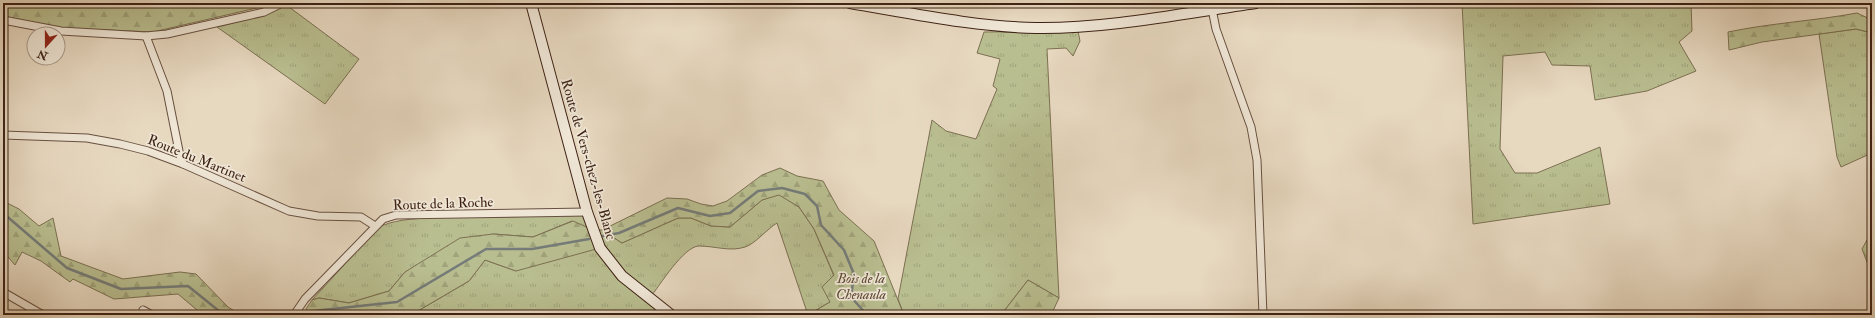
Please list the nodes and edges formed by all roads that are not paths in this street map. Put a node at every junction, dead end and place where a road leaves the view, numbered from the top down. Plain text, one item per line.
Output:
1 (282, 3) edge
2 (531, 3) edge
3 (537, 3) edge
4 (850, 3) edge
5 (1256, 3) edge
6 (1212, 9) junction
7 (3, 20) edge
8 (538, 28) junction
9 (146, 36) junction
10 (3, 135) edge
11 (183, 164) junction
12 (588, 212) junction
13 (375, 226) junction
14 (3, 292) edge
15 (143, 310) dead end
16 (43, 315) edge
17 (152, 315) edge
18 (294, 315) edge
19 (671, 315) edge
20 (1263, 315) edge

1 - 9 street
2 - 8 main road, Route de Vers-chez-les-Blanc
3 - 8 main road, Route de Vers-chez-les-Blanc
4 - 6 main road
5 - 6 main road
6 - 20 street
7 - 9 street
8 - 12 main road, Route de Vers-chez-les-Blanc
9 - 11 street
10 - 11 street, Route du Martinet
11 - 13 street, Route du Martinet
12 - 13 street, Route de la Roche
12 - 19 main road, Route de Vers-chez-les-Blanc
13 - 18 street, Route de la Roche
14 - 16 street
15 - 17 street

